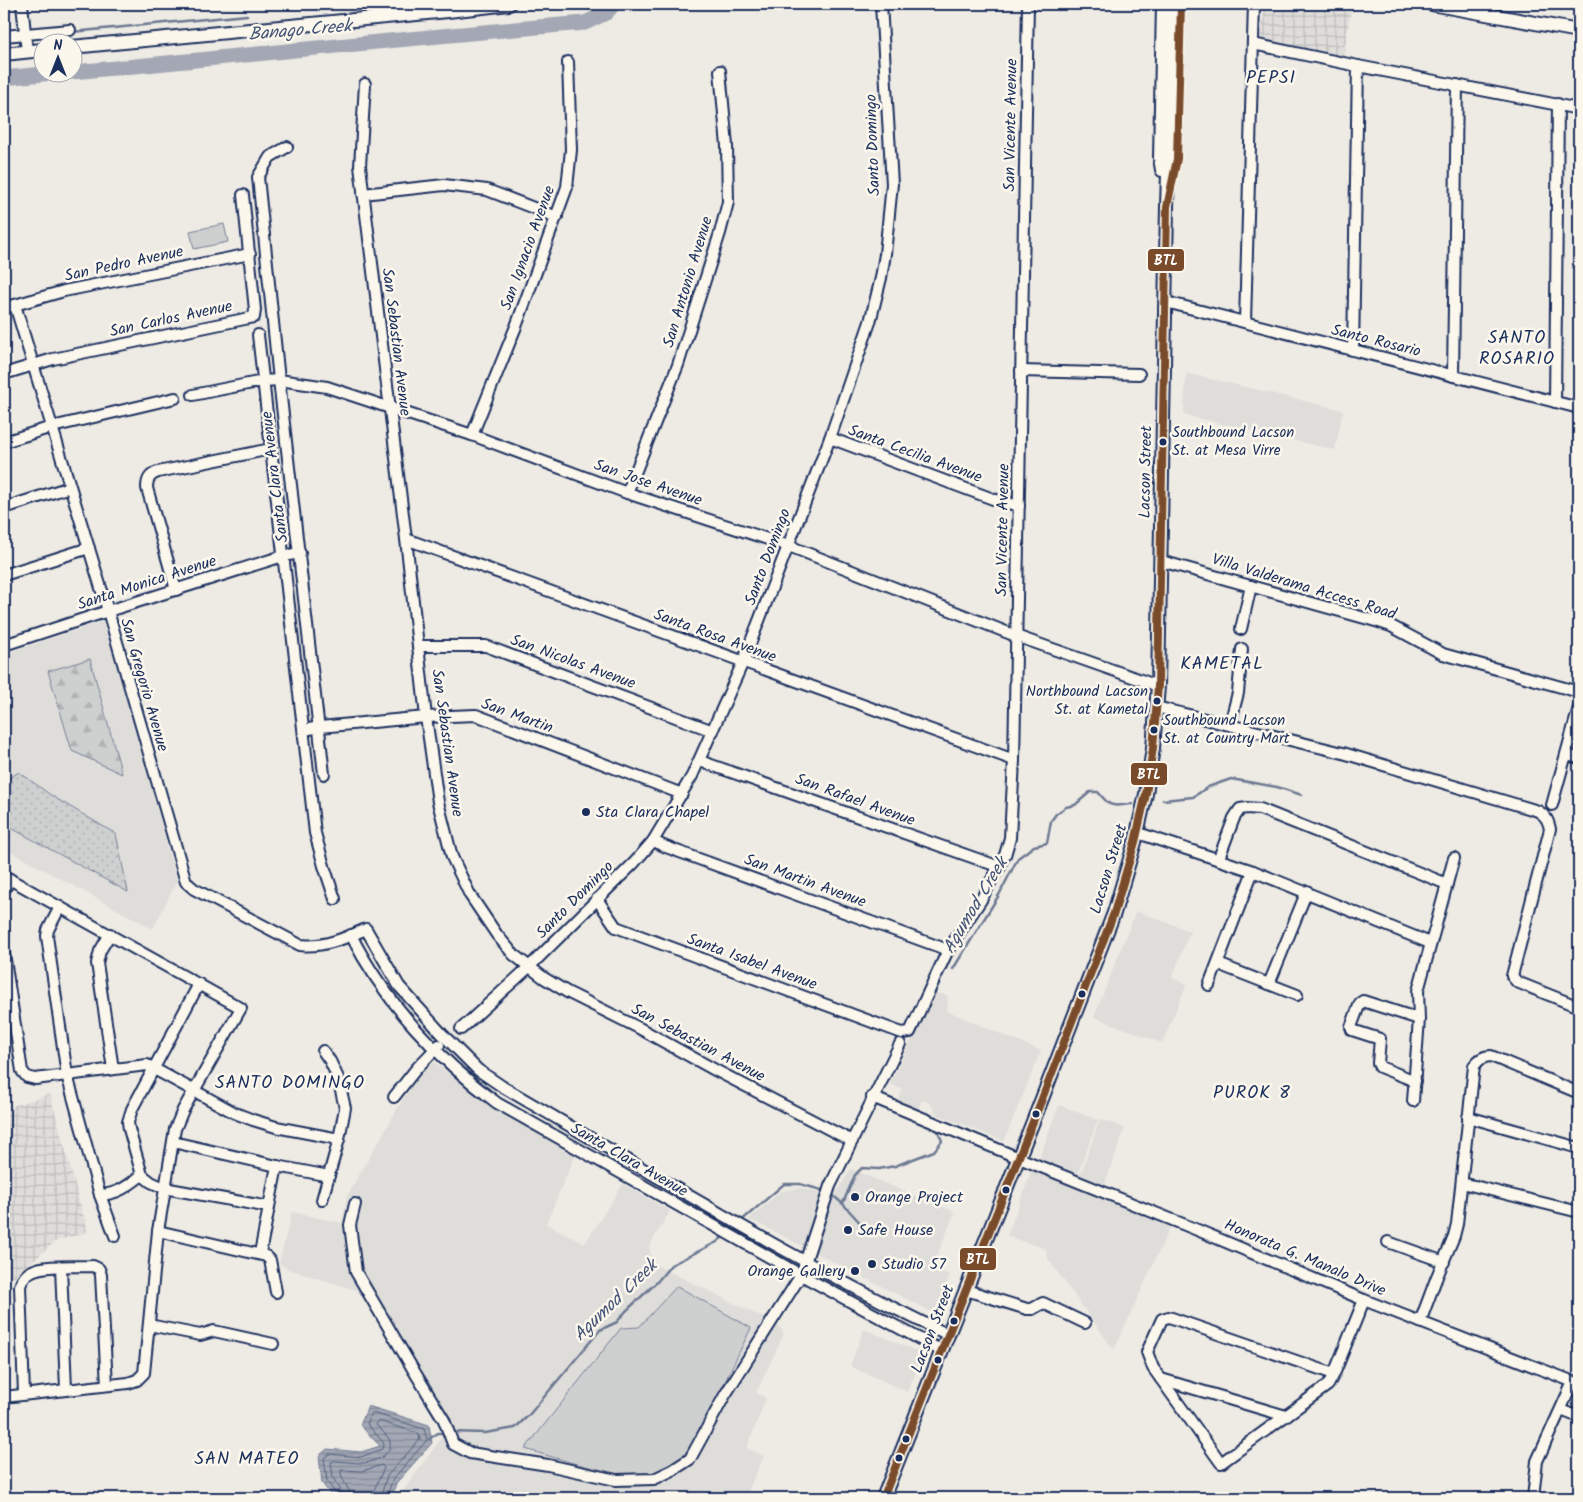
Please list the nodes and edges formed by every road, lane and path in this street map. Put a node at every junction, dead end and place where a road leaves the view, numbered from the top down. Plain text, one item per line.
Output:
1 (22, 4) edge
2 (509, 4) edge
3 (881, 4) edge
4 (1028, 4) edge
5 (1163, 4) edge
6 (1172, 4) edge
7 (1181, 4) edge
8 (1254, 4) edge
9 (1431, 4) edge
10 (1446, 5) edge
11 (70, 30) dead end
12 (1579, 32) edge
13 (4, 36) edge
14 (25, 41) junction
15 (1253, 44) junction
16 (32, 45) edge
17 (82, 46) edge
18 (4, 54) edge
19 (568, 62) dead end
20 (1358, 66) junction
21 (720, 71) dead end
22 (365, 84) dead end
23 (1457, 85) junction
24 (1558, 104) junction
25 (1579, 109) edge
26 (287, 147) dead end
27 (363, 194) junction
28 (243, 195) dead end
29 (1167, 207) junction
30 (557, 217) junction
31 (250, 254) junction
32 (1166, 302) junction
33 (15, 305) junction
34 (4, 308) edge
35 (1245, 322) junction
36 (258, 336) dead end
37 (1353, 350) junction
38 (33, 365) junction
39 (1022, 371) junction
40 (4, 374) edge
41 (1139, 374) dead end
42 (1453, 376) junction
43 (279, 380) junction
44 (263, 381) junction
45 (193, 395) dead end
46 (175, 398) dead end
47 (1555, 402) junction
48 (389, 407) junction
49 (1579, 408) edge
50 (52, 427) junction
51 (472, 435) junction
52 (830, 438) junction
53 (4, 442) edge
54 (271, 449) junction
55 (70, 487) junction
56 (627, 493) junction
57 (1019, 506) junction
58 (4, 508) edge
59 (406, 539) junction
60 (789, 546) junction
61 (89, 548) junction
62 (300, 553) junction
63 (283, 556) junction
64 (1161, 560) junction
65 (4, 575) edge
66 (1251, 586) junction
67 (176, 590) junction
68 (108, 611) junction
69 (1241, 629) dead end
70 (1016, 636) junction
71 (4, 645) edge
72 (418, 646) junction
73 (1242, 650) dead end
74 (743, 662) junction
75 (1158, 686) junction
76 (1579, 692) edge
77 (1156, 707) junction
78 (1579, 707) edge
79 (426, 717) junction
80 (1230, 724) junction
81 (320, 727) junction
82 (304, 730) junction
83 (713, 731) junction
84 (1566, 755) junction
85 (1579, 758) edge
86 (1014, 760) junction
87 (700, 761) junction
88 (324, 774) dead end
89 (682, 794) junction
90 (1552, 805) dead end
91 (1138, 832) junction
92 (653, 841) junction
93 (1219, 858) junction
94 (1454, 858) dead end
95 (1000, 868) junction
96 (1253, 871) junction
97 (7, 878) edge
98 (1447, 884) junction
99 (4, 890) edge
100 (1306, 891) junction
101 (335, 899) dead end
102 (597, 899) junction
103 (60, 907) junction
104 (366, 929) joint
105 (110, 934) junction
106 (351, 935) junction
107 (1430, 943) junction
108 (948, 950) junction
109 (4, 952) edge
110 (1218, 964) junction
111 (529, 967) junction
112 (199, 984) junction
113 (1269, 984) junction
114 (1209, 985) dead end
115 (1297, 995) dead end
116 (1579, 1008) edge
117 (1419, 1019) junction
118 (461, 1029) dead end
119 (910, 1032) joint
120 (447, 1039) junction
121 (900, 1044) dead end
122 (434, 1048) junction
123 (323, 1050) dead end
124 (153, 1067) junction
125 (113, 1069) junction
126 (67, 1075) junction
127 (1415, 1081) junction
128 (194, 1091) junction
129 (1579, 1094) edge
130 (394, 1097) dead end
131 (872, 1097) junction
132 (1413, 1101) dead end
133 (1468, 1117) junction
134 (339, 1139) junction
135 (852, 1141) junction
136 (173, 1142) junction
137 (1579, 1148) edge
138 (1019, 1158) junction
139 (277, 1166) junction
140 (142, 1175) junction
141 (329, 1176) junction
142 (1462, 1183) junction
143 (164, 1188) junction
144 (100, 1195) junction
145 (322, 1200) dead end
146 (355, 1204) dead end
147 (269, 1207) junction
148 (1579, 1212) edge
149 (158, 1231) junction
150 (115, 1236) dead end
151 (1388, 1242) dead end
152 (260, 1253) junction
153 (806, 1261) junction
154 (1444, 1262) junction
155 (61, 1267) junction
156 (801, 1276) junction
157 (966, 1290) junction
158 (276, 1292) dead end
159 (1364, 1300) junction
160 (1420, 1322) junction
161 (1085, 1323) dead end
162 (149, 1326) junction
163 (949, 1335) junction
164 (272, 1344) dead end
165 (942, 1351) junction
166 (1334, 1374) junction
167 (1161, 1379) junction
168 (1577, 1383) edge
169 (107, 1385) junction
170 (66, 1389) junction
171 (24, 1394) junction
172 (4, 1397) edge
173 (1561, 1410) junction
174 (1286, 1416) junction
175 (1579, 1417) edge
176 (883, 1498) edge
177 (1533, 1498) edge

1 - 14 street
2 - 17 main road
3 - 52 street, Santo Domingo
4 - 39 street, San Vicente Avenue
5 - 29 main road, Lacson Street
6 - 29 main road, Lacson Street
7 - 29 main road, Lacson Street
8 - 15 street
9 - 10 main road
10 - 12 main road
11 - 14 street
13 - 14 street
14 - 16 main road
14 - 18 main road
15 - 20 street
15 - 35 street
19 - 30 street, San Ignacio Avenue
20 - 23 street
20 - 37 street
21 - 56 street, San Antonio Avenue
22 - 27 street, San Sebastian Avenue
23 - 24 street
23 - 42 street
24 - 25 street
24 - 47 street
26 - 43 street, Santa Clara Avenue
27 - 30 street
27 - 48 street, San Sebastian Avenue
28 - 31 street, San Carlos Avenue
29 - 32 main road, Lacson Street
30 - 51 street, San Ignacio Avenue
31 - 33 street, San Pedro Avenue
31 - 38 street, San Carlos Avenue
32 - 35 street, Santo Rosario
32 - 64 main road, Lacson Street
33 - 34 street, San Pedro Avenue
33 - 38 street, San Gregorio Avenue
35 - 37 street, Santo Rosario
36 - 44 street, Santa Clara Avenue
37 - 42 street, Santo Rosario
38 - 40 street, San Carlos Avenue
38 - 50 street, San Gregorio Avenue
39 - 41 street
39 - 57 street, San Vicente Avenue
42 - 47 street, Santo Rosario
43 - 44 street, San Jose Avenue
43 - 48 street, San Jose Avenue
43 - 62 street, Santa Clara Avenue
44 - 45 street, San Jose Avenue
44 - 54 street, Santa Clara Avenue
46 - 50 street
47 - 49 street, Santo Rosario
48 - 51 street, San Jose Avenue
48 - 59 street, San Sebastian Avenue
50 - 53 street
50 - 55 street, San Gregorio Avenue
51 - 56 street, San Jose Avenue
52 - 57 street, Santa Cecilia Avenue
52 - 60 street, Santo Domingo
54 - 63 street, Santa Clara Avenue
54 - 67 street
55 - 58 street
55 - 61 street, San Gregorio Avenue
56 - 60 street, San Jose Avenue
57 - 70 street, San Vicente Avenue
59 - 72 street, San Sebastian Avenue
59 - 74 street, Santa Rosa Avenue
60 - 70 street, San Jose Avenue
60 - 74 street, Santo Domingo
61 - 65 street
61 - 68 street, San Gregorio Avenue
62 - 63 street, Santa Monica Avenue
62 - 81 street, Santa Clara Avenue
63 - 67 street, Santa Monica Avenue
63 - 82 street, Santa Clara Avenue
64 - 66 street, Villa Valderama Access Road
64 - 75 main road, Lacson Street
66 - 69 street
66 - 76 street, Villa Valderama Access Road
67 - 68 street, Santa Monica Avenue
68 - 71 street, Santa Monica Avenue
68 - 106 street, San Gregorio Avenue
70 - 75 street, San Jose Avenue
70 - 86 street, San Vicente Avenue
72 - 79 street, San Sebastian Avenue
72 - 83 street, San Nicolas Avenue
73 - 80 street
74 - 83 street, Santo Domingo
74 - 86 street, Santa Rosa Avenue
75 - 77 main road, Lacson Street
77 - 80 street
77 - 91 main road, Lacson Street
78 - 84 street
79 - 81 street, San Martin
79 - 89 street, San Martin
79 - 111 street, San Sebastian Avenue
80 - 116 street
81 - 82 street, San Martin
81 - 88 street, Santa Clara Avenue
82 - 101 street, Santa Clara Avenue
83 - 87 street, Santo Domingo
84 - 85 street
84 - 90 street
86 - 95 street, San Vicente Avenue
87 - 89 street, Santo Domingo
87 - 95 street, San Rafael Avenue
89 - 92 street, Santo Domingo
91 - 93 street
91 - 138 main road, Lacson Street
92 - 102 street, Santo Domingo
92 - 108 street, San Martin Avenue
93 - 96 street
93 - 98 street
94 - 98 street
95 - 108 street, San Vicente Avenue
96 - 100 street
96 - 110 street
97 - 99 street
97 - 103 street
98 - 107 street
100 - 107 street
100 - 113 street
102 - 111 street, Santo Domingo
102 - 119 street, Santa Isabel Avenue
103 - 105 street
103 - 126 street
104 - 106 street, San Gregorio Avenue
104 - 120 street, Santa Clara Avenue
105 - 112 street
105 - 125 street
106 - 122 street, Santa Clara Avenue
107 - 117 street
108 - 119 street, San Vicente Avenue
109 - 126 street
110 - 113 street
110 - 114 street
111 - 118 street, Santo Domingo
111 - 135 street, San Sebastian Avenue
112 - 124 street
112 - 128 street
113 - 115 street
117 - 127 street
117 - 127 street
120 - 122 street
120 - 153 street, Santa Clara Avenue
121 - 131 street
122 - 130 street
122 - 156 street, Santa Clara Avenue
123 - 134 street
124 - 125 street
124 - 128 street
124 - 140 street
125 - 126 street
126 - 144 street
127 - 132 street
128 - 134 street
128 - 136 street
129 - 133 street
131 - 135 street
131 - 138 street, Honorata G. Manalo Drive
133 - 137 street
133 - 142 street
134 - 141 street
135 - 153 street
136 - 139 street
136 - 143 street
138 - 157 main road, Lacson Street
138 - 159 street, Honorata G. Manalo Drive
139 - 141 street
139 - 147 street
140 - 143 street
140 - 144 street
141 - 145 street
142 - 148 street
142 - 154 street
143 - 147 street
143 - 149 street
144 - 150 street
146 - 156 street
147 - 152 street
149 - 152 street
149 - 162 street
151 - 154 street
152 - 158 street
153 - 156 street
153 - 163 street, Santa Clara Avenue
154 - 160 street
155 - 169 street
155 - 170 street
155 - 171 street
156 - 165 street, Santa Clara Avenue
157 - 161 street
157 - 163 main road, Lacson Street
159 - 160 street, Honorata G. Manalo Drive
159 - 166 street
160 - 168 street, Honorata G. Manalo Drive
162 - 164 street
162 - 169 street
163 - 165 main road, Lacson Street
165 - 176 main road, Lacson Street
166 - 167 street
166 - 174 street
167 - 174 street
167 - 174 street
168 - 173 street
169 - 170 street
170 - 171 street
171 - 172 street
173 - 175 street
173 - 177 street

